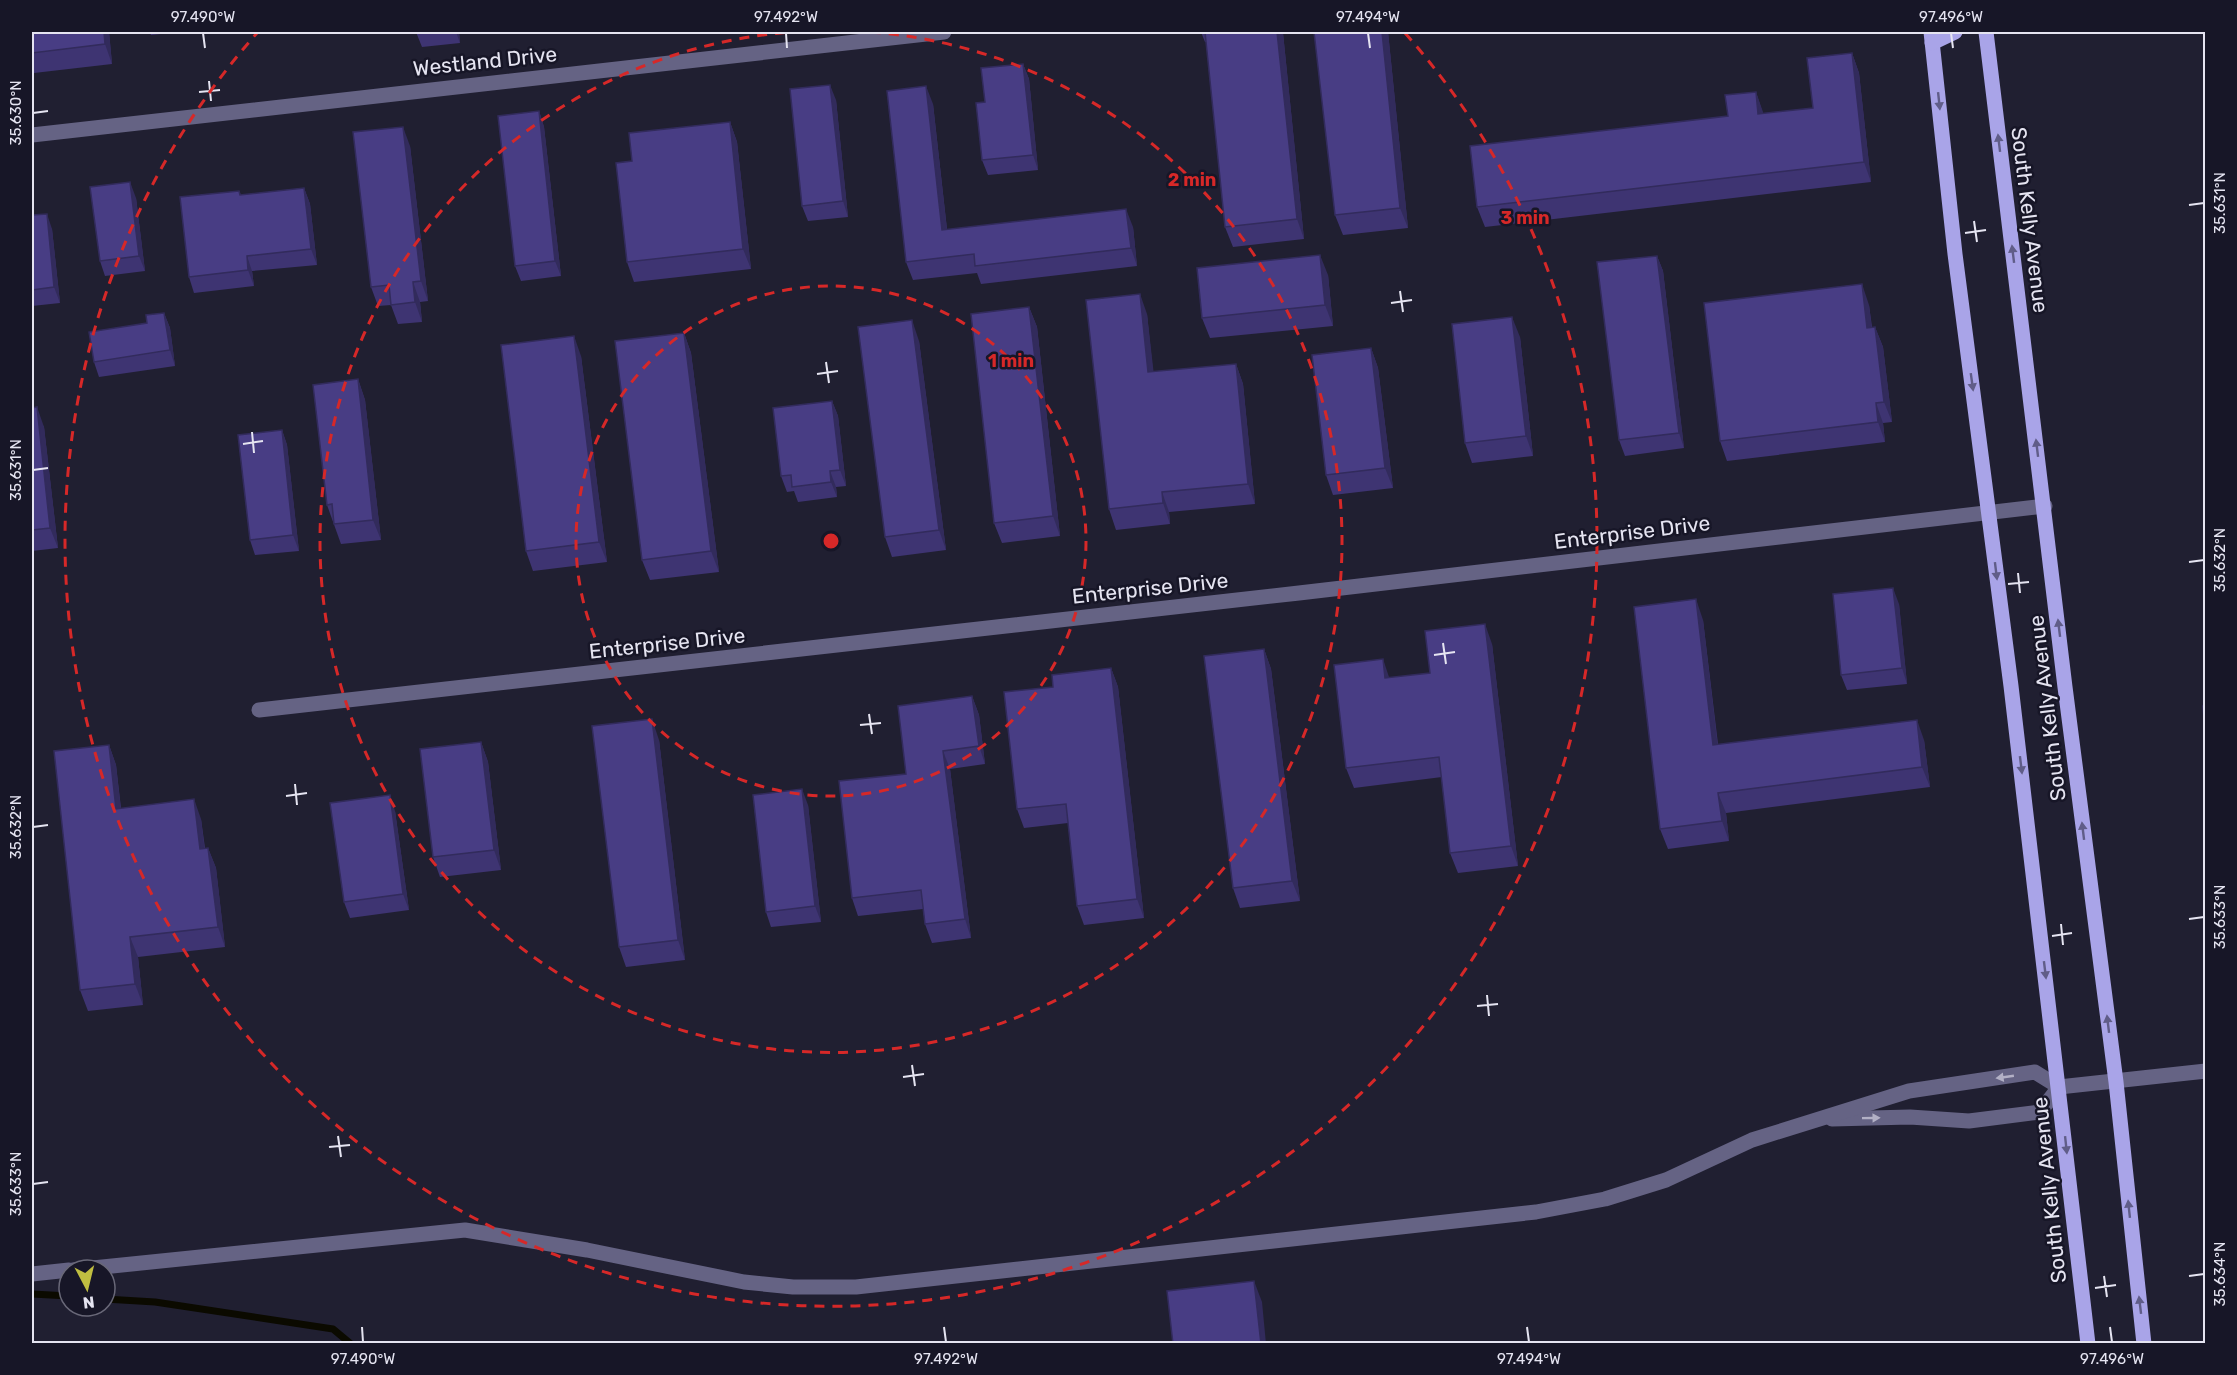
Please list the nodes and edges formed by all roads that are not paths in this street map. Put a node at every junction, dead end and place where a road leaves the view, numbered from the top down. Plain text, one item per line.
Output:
1 (944, 32) edge
2 (1955, 32) edge
3 (1986, 32) edge
4 (1932, 37) edge
5 (32, 135) edge
6 (2045, 506) junction
7 (1989, 513) junction
8 (259, 710) dead end
9 (2205, 1071) edge
10 (2116, 1082) junction
11 (2059, 1087) junction
12 (1813, 1120) junction
13 (117, 1265) edge
14 (57, 1271) edge
15 (32, 1274) edge
16 (2088, 1344) edge
17 (2144, 1344) edge

1 - 5 street, Westland Drive
2 - 4 main road
6 -> 3 main road, South Kelly Avenue
4 -> 7 main road, South Kelly Avenue
6 - 7 street, Enterprise Drive
10 -> 6 main road, South Kelly Avenue
7 - 8 street, Enterprise Drive
7 -> 11 main road, South Kelly Avenue
9 - 10 street
10 - 11 street
17 -> 10 main road, South Kelly Avenue
11 -> 12 street
12 -> 11 street
11 -> 16 main road, South Kelly Avenue
12 - 13 street
14 - 15 street

